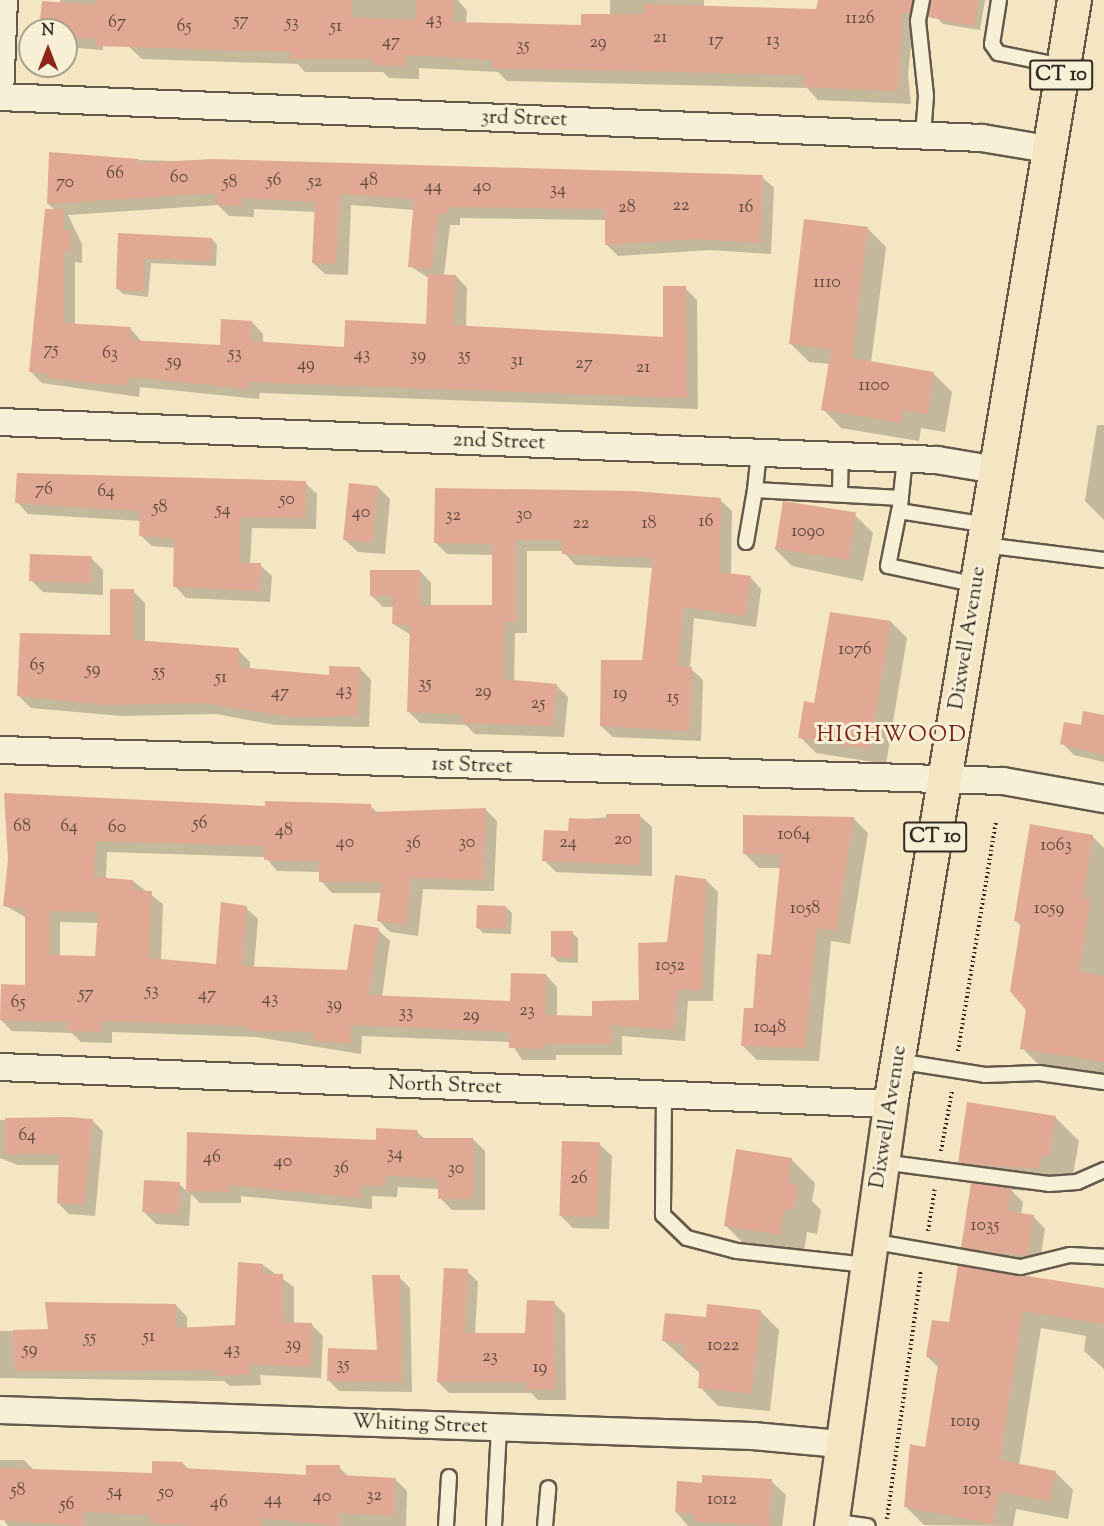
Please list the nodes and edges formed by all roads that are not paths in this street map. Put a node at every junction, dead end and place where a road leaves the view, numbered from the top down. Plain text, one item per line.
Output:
1 (4, 0) edge
2 (922, 0) edge
3 (999, 0) edge
4 (1074, 0) edge
5 (1062, 66) junction
6 (0, 96) edge
7 (923, 136) junction
8 (1048, 149) junction
9 (0, 422) edge
10 (759, 452) junction
11 (842, 455) junction
12 (905, 458) junction
13 (996, 470) junction
14 (755, 490) junction
15 (840, 494) junction
16 (900, 504) junction
17 (985, 535) junction
18 (746, 542) dead end
19 (1104, 560) edge
20 (977, 585) junction
21 (0, 750) edge
22 (945, 780) junction
23 (1104, 799) edge
24 (897, 1061) junction
25 (0, 1067) edge
26 (1104, 1082) edge
27 (664, 1095) junction
28 (890, 1104) junction
29 (882, 1162) junction
30 (1104, 1170) edge
31 (868, 1253) junction
32 (1104, 1257) edge
33 (0, 1410) edge
34 (499, 1427) junction
35 (840, 1444) junction
36 (449, 1477) dead end
37 (548, 1488) dead end
38 (831, 1524) edge
39 (447, 1526) edge
40 (494, 1526) edge
41 (545, 1526) edge
42 (868, 1526) edge

1 - 6 street
2 - 7 lane
3 - 5 lane
4 - 5 main road, Dixwell Avenue / CT 10
5 - 8 main road, Dixwell Avenue / CT 10
6 - 7 street, 3rd Street
7 - 8 street, 3rd Street
8 - 13 main road, Dixwell Avenue / CT 10
9 - 10 street, 2nd Street
10 - 11 street, 2nd Street
10 - 14 lane
11 - 12 street, 2nd Street
11 - 15 lane
12 - 13 street, 2nd Street
12 - 16 lane
13 - 17 main road, Dixwell Avenue / CT 10
14 - 15 lane
14 - 18 lane
15 - 16 lane
16 - 17 lane
16 - 20 lane
17 - 19 lane
17 - 20 main road, Dixwell Avenue / CT 10
20 - 22 main road, Dixwell Avenue / CT 10
21 - 22 street, 1st Street
22 - 23 street, 1st Street
22 - 24 main road, Dixwell Avenue / CT 10
24 - 26 lane
24 - 28 main road, Dixwell Avenue / CT 10
25 - 27 street, North Street
27 - 28 street, North Street
27 - 31 lane
28 - 29 main road, Dixwell Avenue / CT 10
29 - 30 lane
29 - 31 main road, Dixwell Avenue / CT 10
31 - 32 lane
31 - 35 main road, Dixwell Avenue / CT 10
33 - 34 street, Whiting Street
34 - 35 street, Whiting Street
34 - 40 lane
35 - 38 main road, Dixwell Avenue / CT 10
36 - 39 lane
37 - 41 lane
38 - 42 lane

